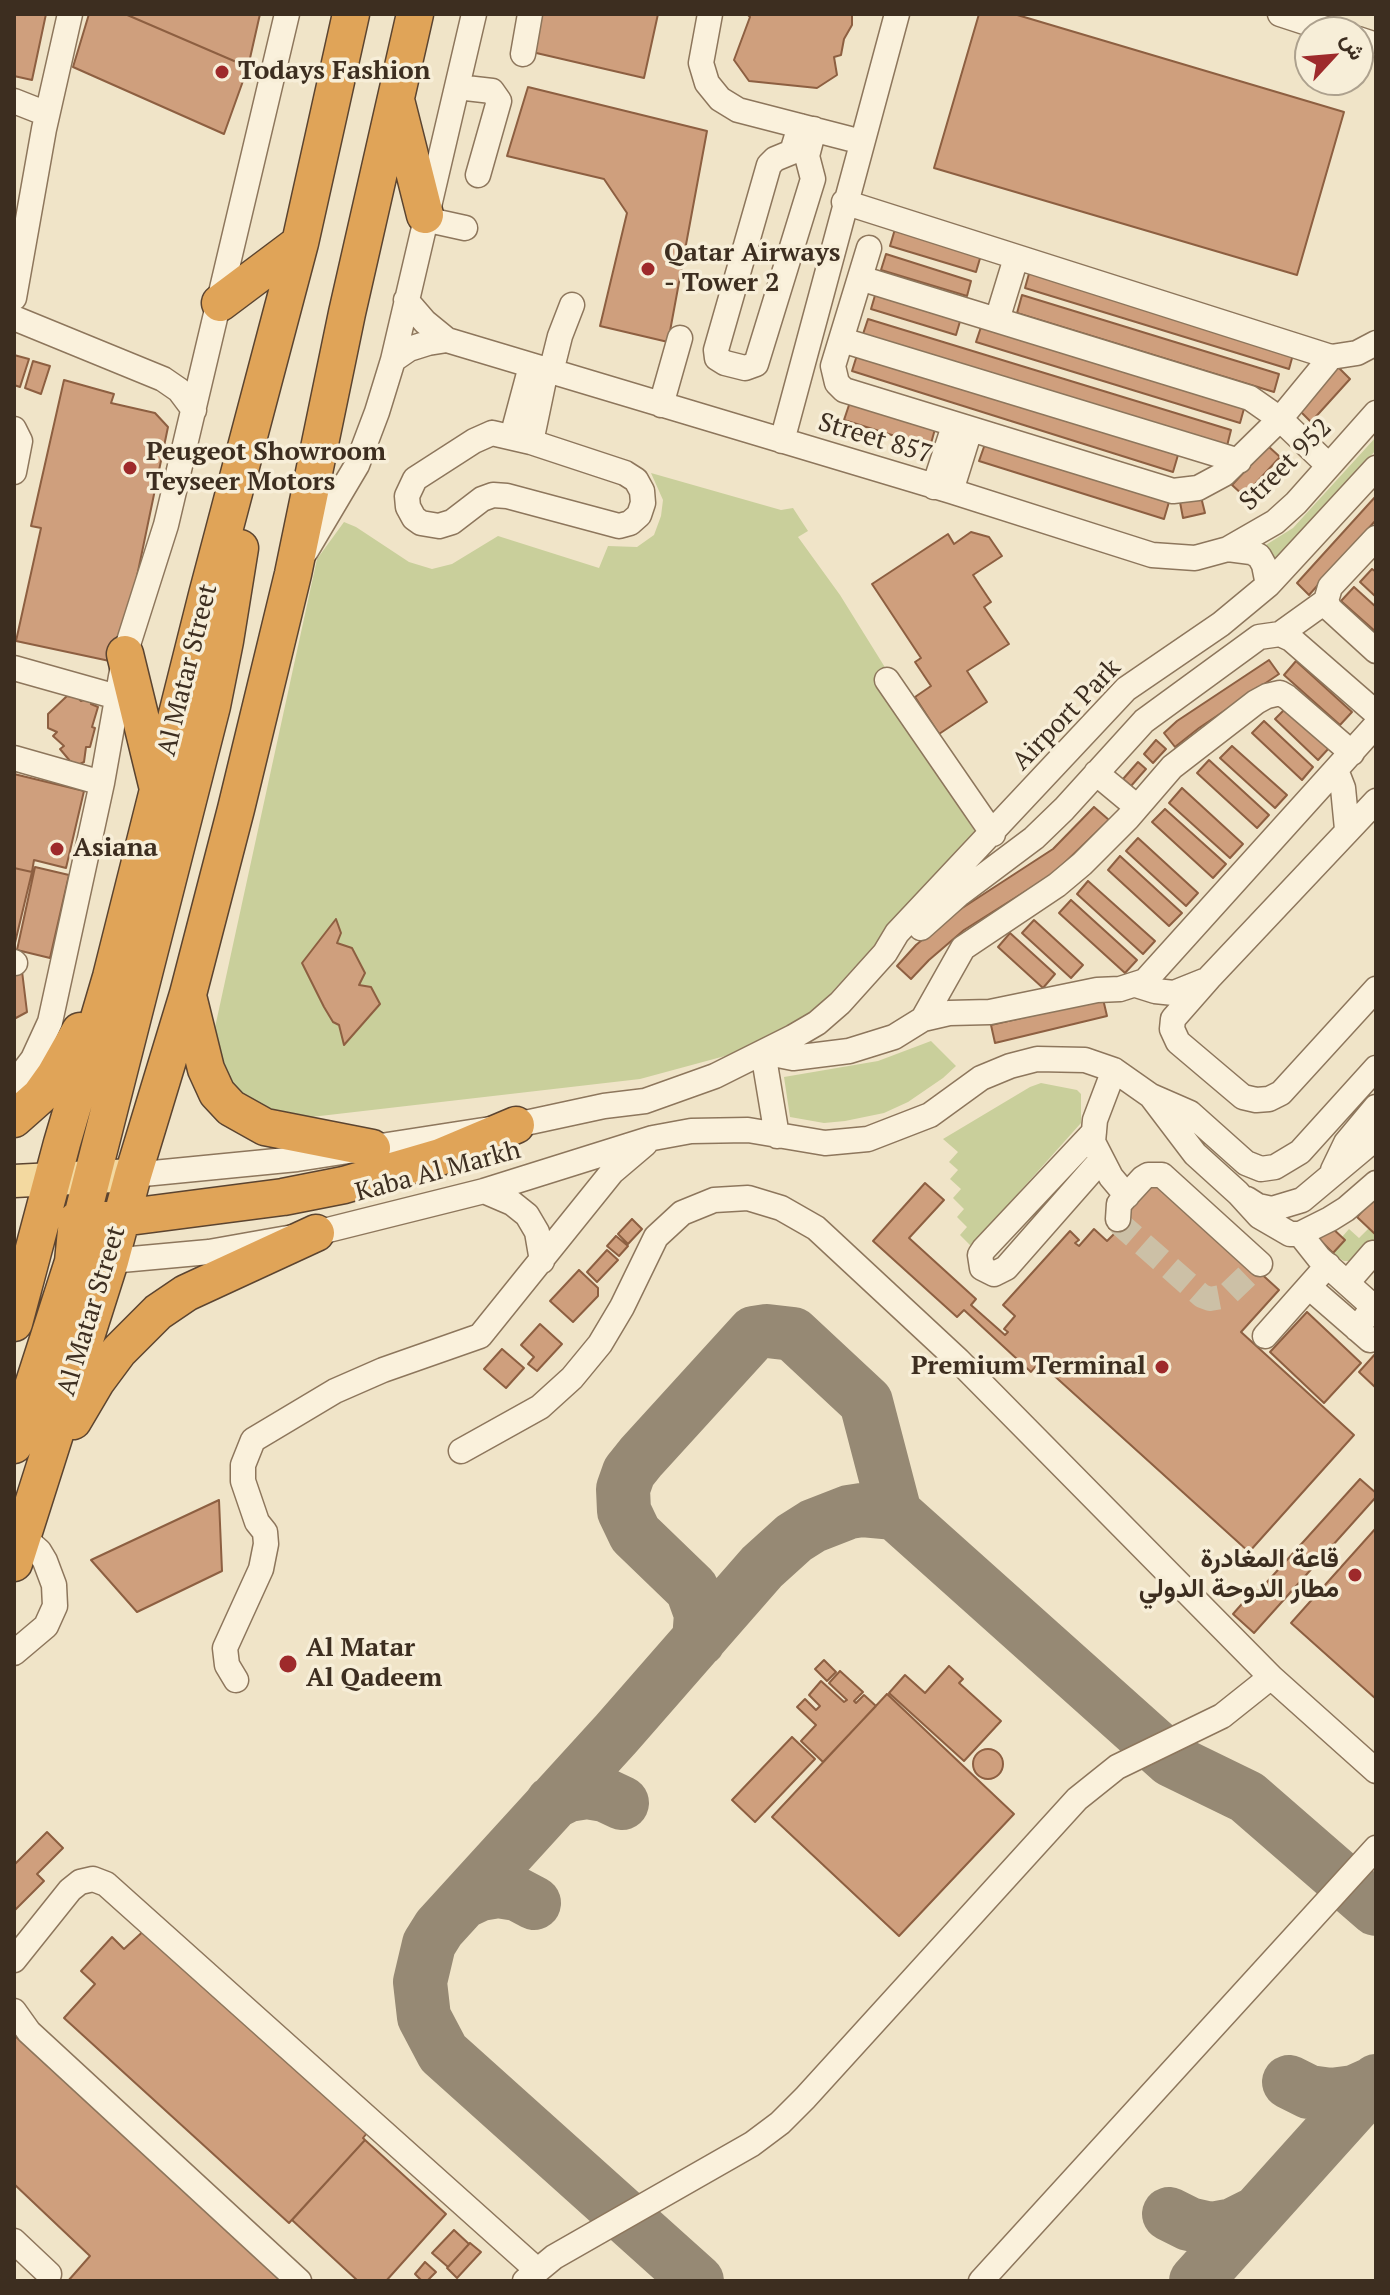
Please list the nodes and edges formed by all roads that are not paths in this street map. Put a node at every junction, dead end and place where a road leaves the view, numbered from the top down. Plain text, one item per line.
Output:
1 (70, 14) edge
2 (287, 14) edge
3 (351, 14) edge
4 (415, 14) edge
5 (474, 14) edge
6 (530, 14) edge
7 (710, 14) edge
8 (897, 14) edge
9 (523, 54) dead end
10 (457, 87) junction
11 (395, 97) junction
12 (14, 101) edge
13 (47, 114) junction
14 (807, 128) junction
15 (862, 142) junction
16 (478, 175) dead end
17 (844, 202) junction
18 (425, 217) junction
19 (465, 228) dead end
20 (300, 243) junction
21 (869, 248) dead end
22 (1016, 258) junction
23 (860, 278) junction
24 (14, 298) edge
25 (406, 300) junction
26 (220, 303) junction
27 (572, 305) dead end
28 (14, 318) edge
29 (997, 320) junction
30 (680, 338) dead end
31 (447, 340) junction
32 (842, 340) junction
33 (1376, 343) edge
34 (270, 353) junction
35 (1331, 357) junction
36 (393, 360) junction
37 (205, 364) junction
38 (543, 369) junction
39 (163, 379) junction
40 (661, 405) junction
41 (194, 410) junction
42 (1376, 413) edge
43 (1275, 423) junction
44 (962, 428) junction
45 (14, 429) edge
46 (521, 440) junction
47 (782, 441) junction
48 (1239, 461) junction
49 (1376, 468) edge
50 (1324, 471) junction
51 (14, 472) edge
52 (943, 489) junction
53 (1376, 538) edge
54 (1228, 549) junction
55 (293, 574) junction
56 (1268, 585) junction
57 (1326, 601) junction
58 (1280, 634) junction
59 (1376, 651) edge
60 (125, 654) junction
61 (14, 668) edge
62 (887, 680) dead end
63 (117, 697) junction
64 (1376, 713) edge
65 (1376, 725) edge
66 (14, 758) edge
67 (1344, 761) junction
68 (1096, 773) junction
69 (102, 783) junction
70 (158, 790) junction
71 (1376, 801) edge
72 (1137, 807) junction
73 (1347, 829) junction
74 (993, 834) junction
75 (885, 953) junction
76 (111, 977) junction
77 (1209, 978) junction
78 (1136, 985) junction
79 (1376, 989) edge
80 (188, 994) junction
81 (923, 1019) junction
82 (763, 1052) junction
83 (1376, 1068) edge
84 (1114, 1070) junction
85 (14, 1084) edge
86 (1151, 1096) junction
87 (1376, 1107) edge
88 (14, 1119) edge
89 (516, 1125) junction
90 (1094, 1132) junction
91 (777, 1136) junction
92 (653, 1138) junction
93 (1376, 1138) edge
94 (372, 1148) junction
95 (1101, 1160) junction
96 (133, 1175) junction
97 (1330, 1176) junction
98 (93, 1177) junction
99 (52, 1180) junction
100 (14, 1181) edge
101 (1376, 1183) edge
102 (484, 1191) junction
103 (1238, 1193) junction
104 (121, 1217) junction
105 (28, 1223) edge
106 (79, 1225) junction
107 (316, 1233) junction
108 (1295, 1234) junction
109 (1373, 1253) dead end
110 (23, 1261) edge
111 (110, 1261) junction
112 (542, 1261) junction
113 (73, 1262) junction
114 (1328, 1265) junction
115 (1347, 1283) junction
116 (1309, 1287) junction
117 (14, 1323) edge
118 (1265, 1336) dead end
119 (14, 1445) edge
120 (461, 1451) dead end
121 (42, 1474) junction
122 (18, 1550) edge
123 (14, 1653) edge
124 (1271, 1677) junction
125 (236, 1680) dead end
126 (1376, 1771) edge
127 (1376, 1848) edge
128 (14, 1960) edge
129 (14, 2011) edge
130 (16, 2246) edge
131 (49, 2274) dead end
132 (531, 2275) edge
133 (299, 2281) edge
134 (981, 2281) edge

1 - 13 street
2 - 26 street
3 - 20 highway, Al Matar Street
4 - 11 highway, Al Matar Street
5 - 10 street, Al Matar Street
6 - 9 street
7 - 14 street
8 - 15 street
10 - 16 street
10 - 18 street, Al Matar Street
11 - 18 highway
11 - 55 highway, Al Matar Street
12 - 13 street
13 - 24 street
14 - 14 street
14 - 15 street
15 - 17 street
17 - 22 street
17 - 47 street
18 - 19 street
18 - 25 street, Al Matar Street
20 - 26 highway
20 - 34 highway, Al Matar Street
21 - 23 street
22 - 29 street
22 - 35 street
23 - 29 street
23 - 32 street
25 - 31 street, Street 857
25 - 36 street, Al Matar Street
26 - 37 street
27 - 38 street
28 - 39 street
29 - 43 street
30 - 40 street
31 - 36 street
31 - 38 street, Street 857
32 - 44 street
32 - 48 street
33 - 35 street
34 - 70 highway, Al Matar Street
34 - 98 highway
35 - 43 street
36 - 55 street, Al Matar Street
37 - 39 street
37 - 41 street
38 - 40 street, Street 857
38 - 46 street
39 - 41 street
40 - 47 street, Street 857
41 - 60 street
42 - 50 street, Street 952
43 - 48 street
43 - 50 street
44 - 48 street
44 - 52 street
45 - 51 street
46 - 46 street
47 - 52 street, Street 857
49 - 56 street, Airport Park
50 - 54 street, Street 952
52 - 54 street, Street 857
53 - 57 street
54 - 56 street
55 - 80 highway, Al Matar Street
56 - 74 street, Airport Park
57 - 58 street, Airport Park
57 - 59 street
58 - 64 street
58 - 68 street, Airport Park
60 - 63 street
60 - 70 highway
61 - 63 street
62 - 74 street
63 - 69 street
65 - 67 street
66 - 69 street
67 - 72 street
67 - 73 street
67 - 78 street
68 - 72 street
68 - 75 street, Airport Park
69 - 85 street
70 - 76 highway, Al Matar Street
71 - 73 street
72 - 81 street
73 - 77 street
74 - 75 street, Airport Park
75 - 82 street, Airport Park
76 - 88 highway
76 - 99 highway, Al Matar Street
77 - 78 street
77 - 79 street
78 - 81 street
80 - 94 highway
80 - 96 highway, Al Matar Street
81 - 82 street
82 - 89 street, Kaba Al Markh
82 - 91 street
83 - 86 street
84 - 86 street
84 - 90 street
84 - 91 street
86 - 103 street
87 - 97 street
89 - 94 street, Kaba Al Markh
89 - 104 highway
90 - 95 street
90 - 95 street
91 - 92 street, Kaba Al Markh
92 - 102 street, Kaba Al Markh
92 - 112 street
93 - 97 street
94 - 96 street, Kaba Al Markh
95 - 108 street
96 - 98 main road
96 - 104 highway, Al Matar Street
96 - 106 highway
97 - 103 street
98 - 99 main road
98 - 106 highway
99 - 100 main road
99 - 105 highway, Al Matar Street
99 - 106 highway
101 - 108 street
102 - 107 street, Kaba Al Markh
102 - 112 street
103 - 108 street
104 - 106 highway
104 - 111 highway, Al Matar Street
105 - 106 highway
105 - 110 highway, Al Matar Street
106 - 110 highway
106 - 111 highway
106 - 113 highway
107 - 111 street, Kaba Al Markh
107 - 121 highway
108 - 114 street
109 - 115 street
110 - 113 main road
110 - 117 highway, Al Matar Street
111 - 113 main road
111 - 121 highway, Al Matar Street
112 - 125 street
113 - 119 highway
114 - 115 street
114 - 116 street
115 - 116 street
116 - 118 street
120 - 124 street
121 - 122 highway, Al Matar Street
122 - 123 street, Al Matar Street
124 - 126 street
124 - 132 street
127 - 134 street
128 - 132 street
129 - 133 street
130 - 131 street

